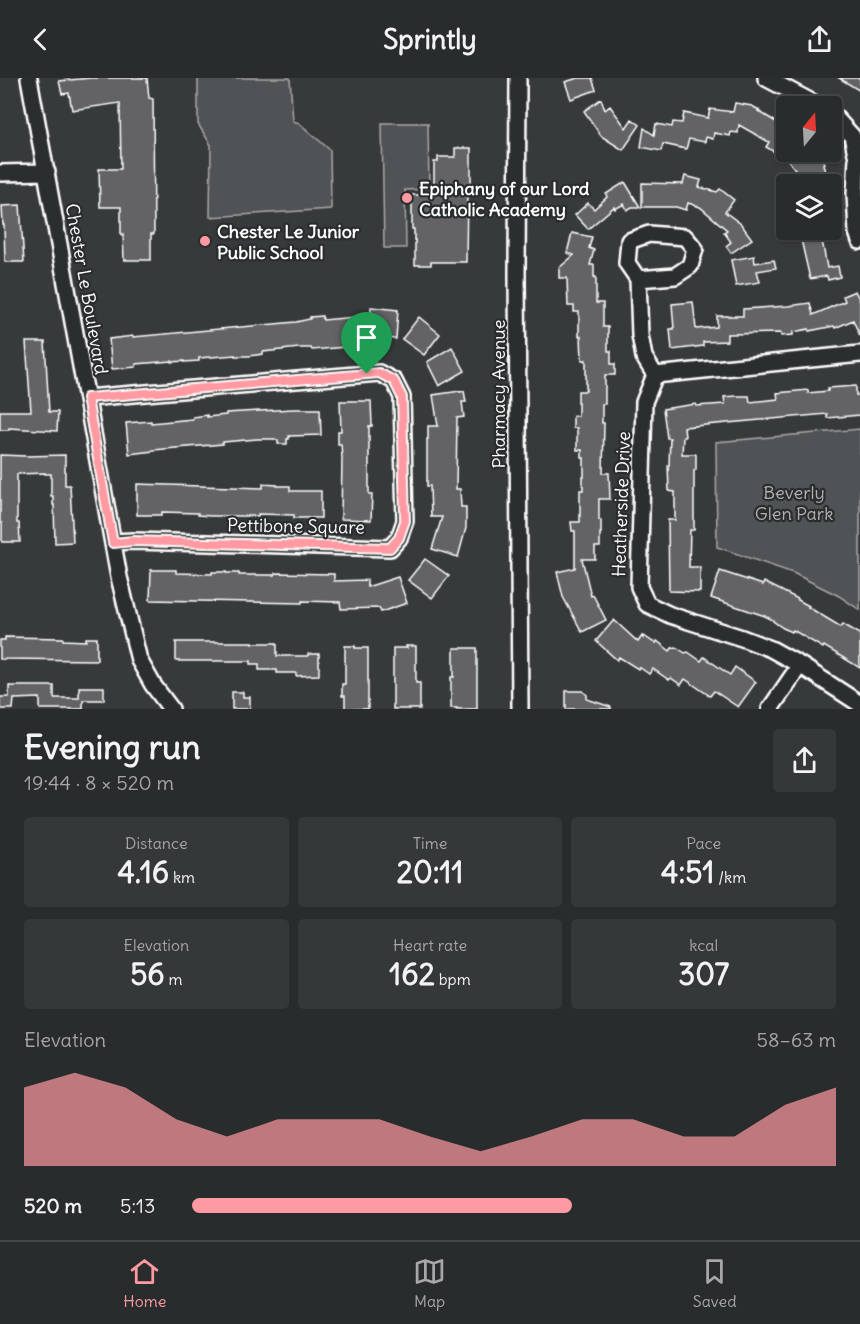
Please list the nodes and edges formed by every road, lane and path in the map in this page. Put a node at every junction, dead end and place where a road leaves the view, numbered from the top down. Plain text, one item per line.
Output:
1 (29, 78) edge
2 (518, 78) edge
3 (766, 78) edge
4 (800, 96) edge
5 (842, 125) edge
6 (47, 172) junction
7 (0, 173) edge
8 (860, 241) edge
9 (638, 279) dead end
10 (860, 354) edge
11 (655, 375) junction
12 (87, 398) junction
13 (113, 543) junction
14 (800, 665) junction
15 (860, 704) edge
16 (171, 709) edge
17 (520, 709) edge
18 (770, 709) edge

1 - 6 street, Chester Le Boulevard
2 - 17 street, Pharmacy Avenue
3 - 4 street
5 - 8 street
6 - 7 street
6 - 12 street, Chester Le Boulevard
9 - 11 street
10 - 11 street
11 - 14 street, Heatherside Drive
12 - 13 street, Chester Le Boulevard
12 - 13 street, Pettibone Square
13 - 16 street, Chester Le Boulevard
14 - 15 street, Heatherside Drive
14 - 18 street

